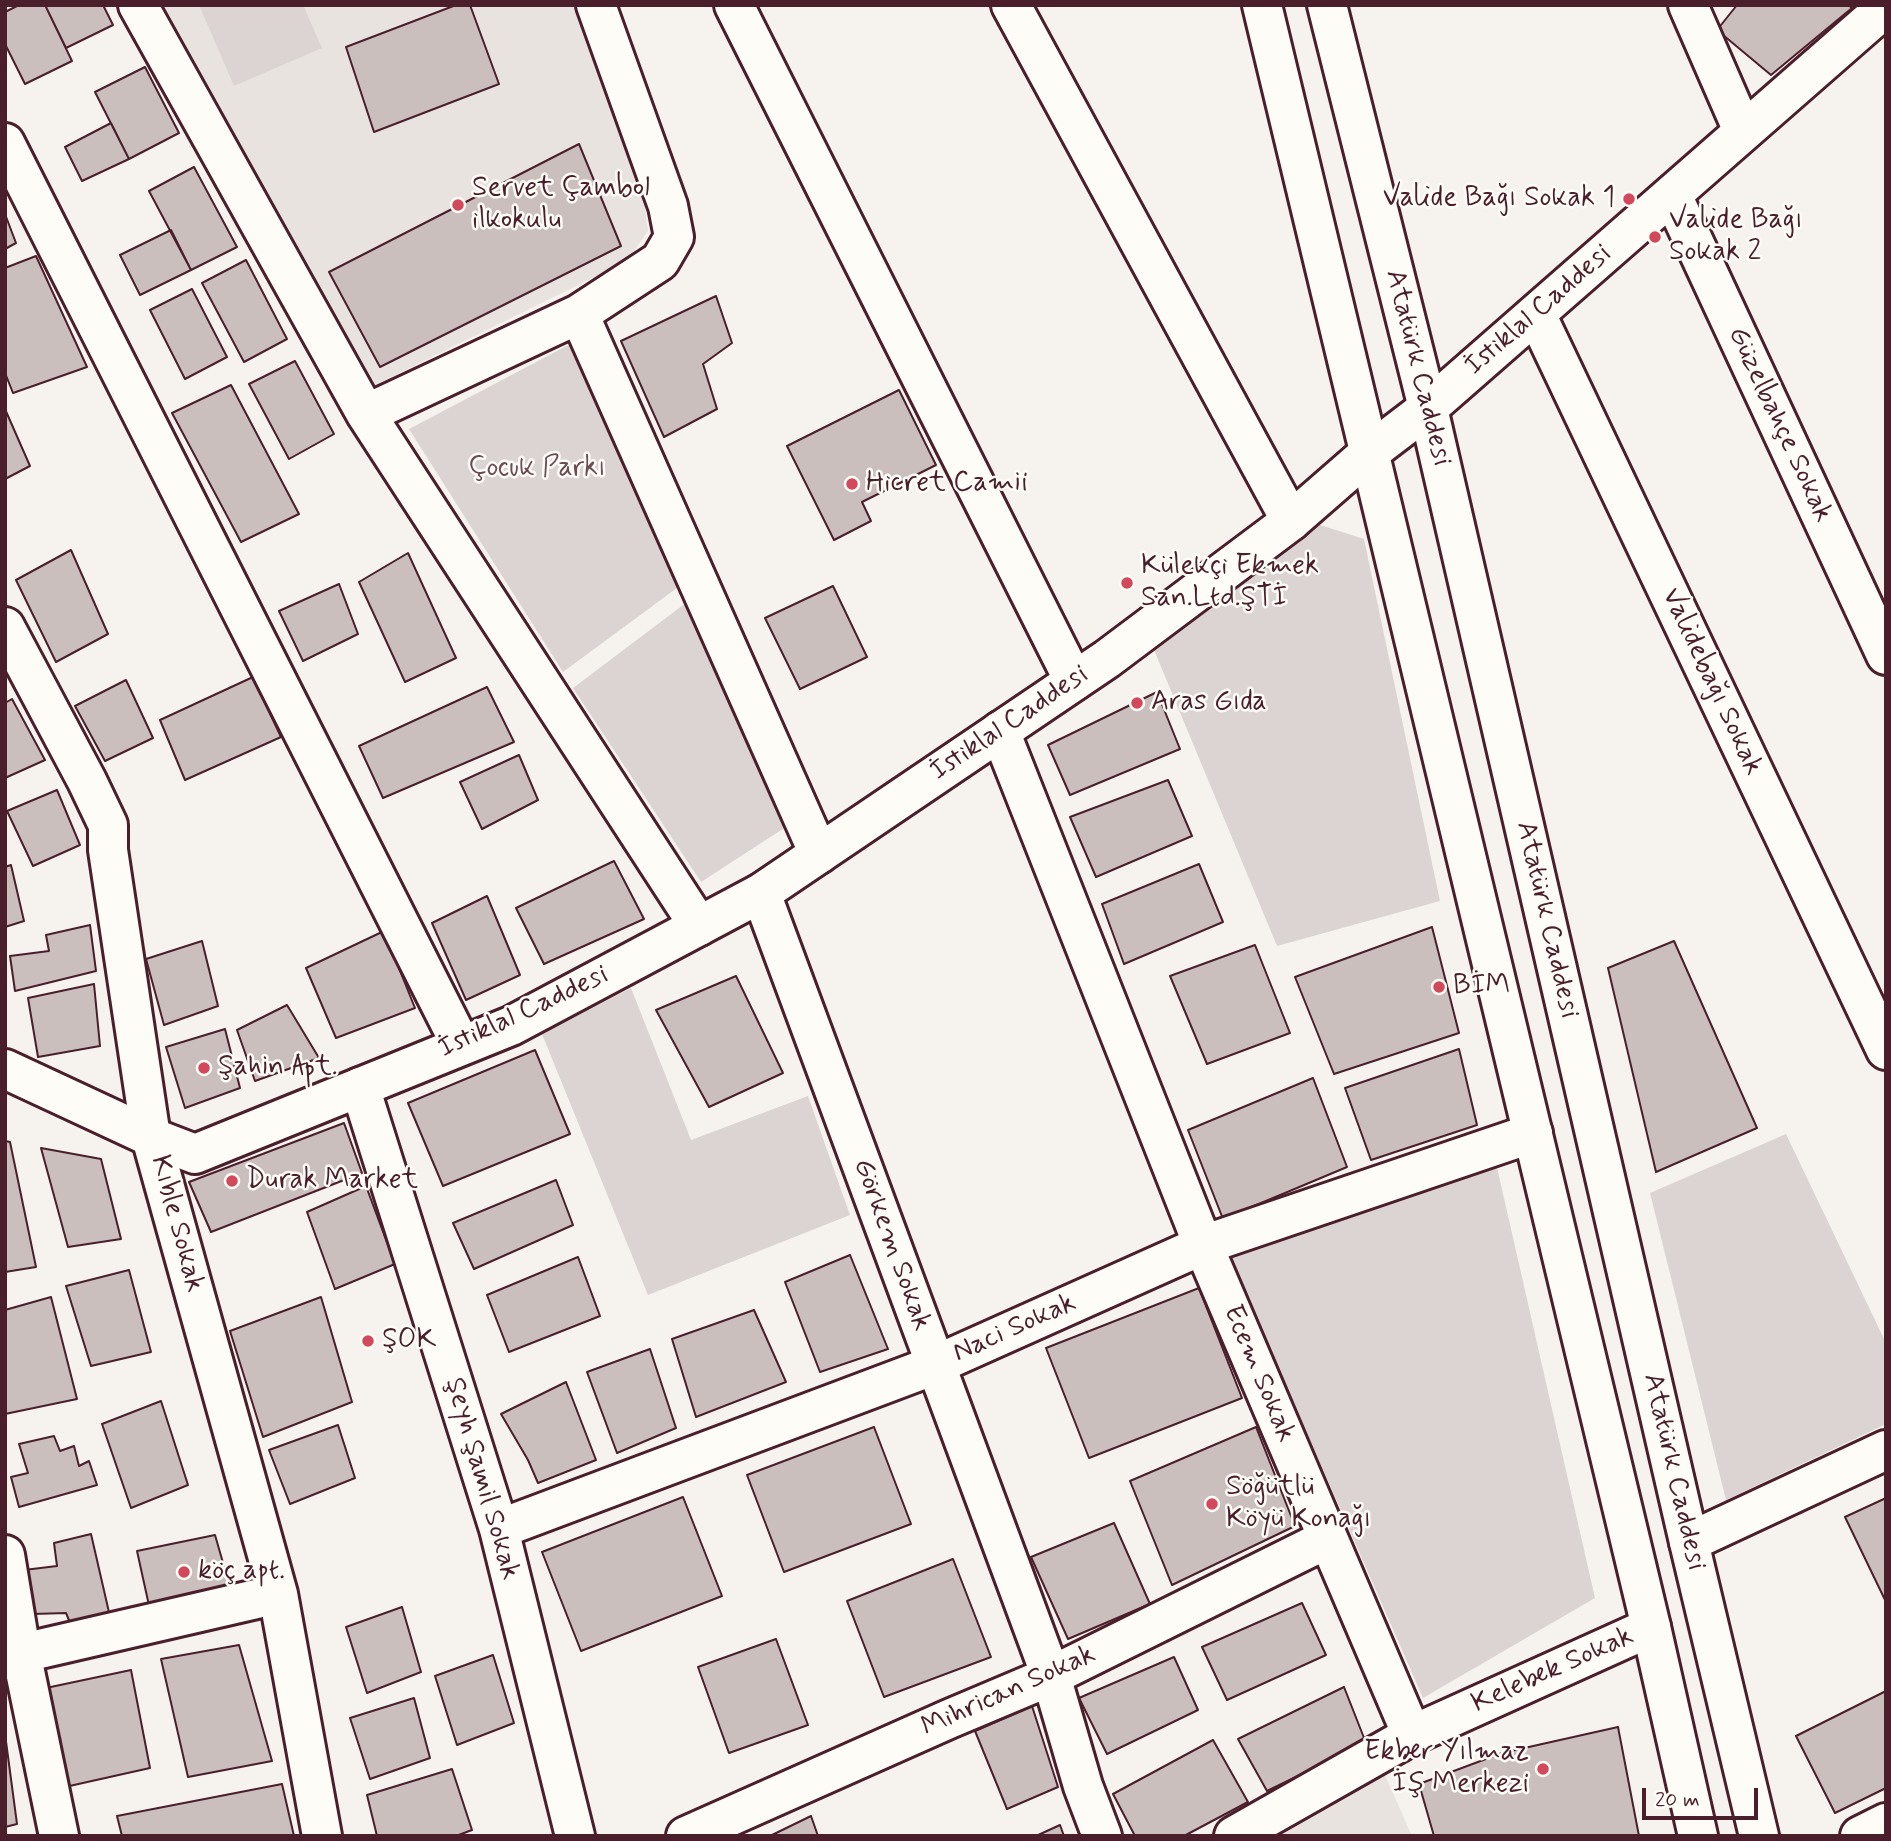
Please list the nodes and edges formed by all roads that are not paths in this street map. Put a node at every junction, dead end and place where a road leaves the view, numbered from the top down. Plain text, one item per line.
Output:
1 (138, 5) edge
2 (596, 5) edge
3 (734, 5) edge
4 (1011, 5) edge
5 (1262, 5) edge
6 (1326, 5) edge
7 (1688, 5) edge
8 (1883, 18) edge
9 (1743, 131) junction
10 (5, 143) edge
11 (1672, 195) junction
12 (579, 314) junction
13 (1536, 314) junction
14 (1428, 408) junction
15 (366, 414) junction
16 (1368, 453) junction
17 (1291, 521) junction
18 (5, 627) edge
19 (1886, 655) edge
20 (1074, 681) junction
21 (1000, 731) junction
22 (819, 854) junction
23 (761, 893) junction
24 (699, 926) junction
25 (461, 1045) junction
26 (1886, 1050) edge
27 (5, 1069) edge
28 (360, 1087) junction
29 (1532, 1133) junction
30 (151, 1137) junction
31 (1203, 1245) junction
32 (935, 1365) junction
33 (1886, 1450) edge
34 (499, 1529) junction
35 (1327, 1539) junction
36 (1689, 1542) junction
37 (5, 1555) edge
38 (278, 1594) junction
39 (1651, 1627) junction
40 (13, 1654) edge
41 (1051, 1676) junction
42 (1412, 1735) junction
43 (1886, 1824) edge
44 (59, 1836) edge
45 (322, 1836) edge
46 (575, 1836) edge
47 (686, 1836) edge
48 (1102, 1836) edge
49 (1234, 1836) edge
50 (1698, 1836) edge
51 (1759, 1836) edge
52 (1860, 1836) edge

1 - 15 street
2 - 12 street
3 - 20 street
4 - 17 street
5 - 16 street
6 - 14 street, Atatürk Caddesi
7 - 9 street
8 - 9 street, İstiklal Caddesi
9 - 11 street, İstiklal Caddesi
10 - 25 street
11 - 13 street, İstiklal Caddesi
11 - 19 street, Güzelbahçe Sokak
12 - 15 street
12 - 22 street
13 - 14 street, İstiklal Caddesi
13 - 26 street, Validebağı Sokak
14 - 16 street, İstiklal Caddesi
14 - 36 street, Atatürk Caddesi
15 - 24 street
16 - 17 street, İstiklal Caddesi
16 - 29 street
17 - 20 street, İstiklal Caddesi
18 - 30 street, Kıble Sokak
20 - 21 street, İstiklal Caddesi
21 - 22 street, İstiklal Caddesi
21 - 31 street, Ecem Sokak
22 - 23 street, İstiklal Caddesi
23 - 24 street, İstiklal Caddesi
23 - 32 street, Görkem Sokak
24 - 25 street, İstiklal Caddesi
25 - 28 street, İstiklal Caddesi
27 - 30 street, İstiklal Caddesi
28 - 30 street, İstiklal Caddesi
28 - 34 street, Şeyh Şamil Sokak
29 - 31 street, Naci Sokak
29 - 39 street
30 - 38 street, Kıble Sokak
31 - 32 street, Naci Sokak
31 - 35 street, Ecem Sokak
32 - 34 street, Naci Sokak
32 - 41 street, Görkem Sokak
33 - 36 street
34 - 46 street, Şeyh Şamil Sokak
35 - 41 street, Mihrican Sokak
35 - 42 street, Ecem Sokak
36 - 51 street, Atatürk Caddesi
37 - 40 street
38 - 40 street
38 - 45 street, Kıble Sokak
39 - 42 street, Kelebek Sokak
39 - 50 street
40 - 44 street
41 - 47 street, Mihrican Sokak
41 - 48 street, Görkem Sokak
42 - 49 street, Kelebek Sokak
43 - 52 street

